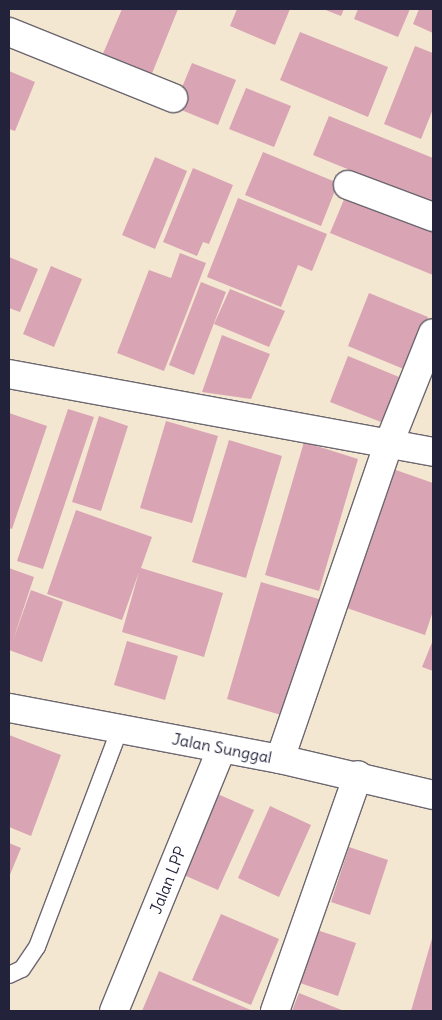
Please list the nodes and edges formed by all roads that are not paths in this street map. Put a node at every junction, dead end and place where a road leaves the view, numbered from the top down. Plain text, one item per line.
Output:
1 (9, 32) edge
2 (173, 98) dead end
3 (348, 185) dead end
4 (433, 217) edge
5 (433, 333) edge
6 (9, 374) edge
7 (389, 443) junction
8 (433, 452) edge
9 (9, 708) edge
10 (120, 728) junction
11 (222, 748) junction
12 (280, 759) junction
13 (358, 775) junction
14 (433, 795) edge
15 (9, 975) edge
16 (114, 1011) edge
17 (275, 1011) edge

1 - 2 street
3 - 4 street
5 - 7 street
6 - 7 street
7 - 8 street
7 - 12 street
9 - 10 street, Jalan Sunggal
10 - 11 street, Jalan Sunggal
10 - 15 lane
11 - 12 street, Jalan Sunggal
11 - 16 street, Jalan LPP
12 - 13 street, Jalan Sunggal
13 - 14 street, Jalan Sunggal
13 - 17 street

